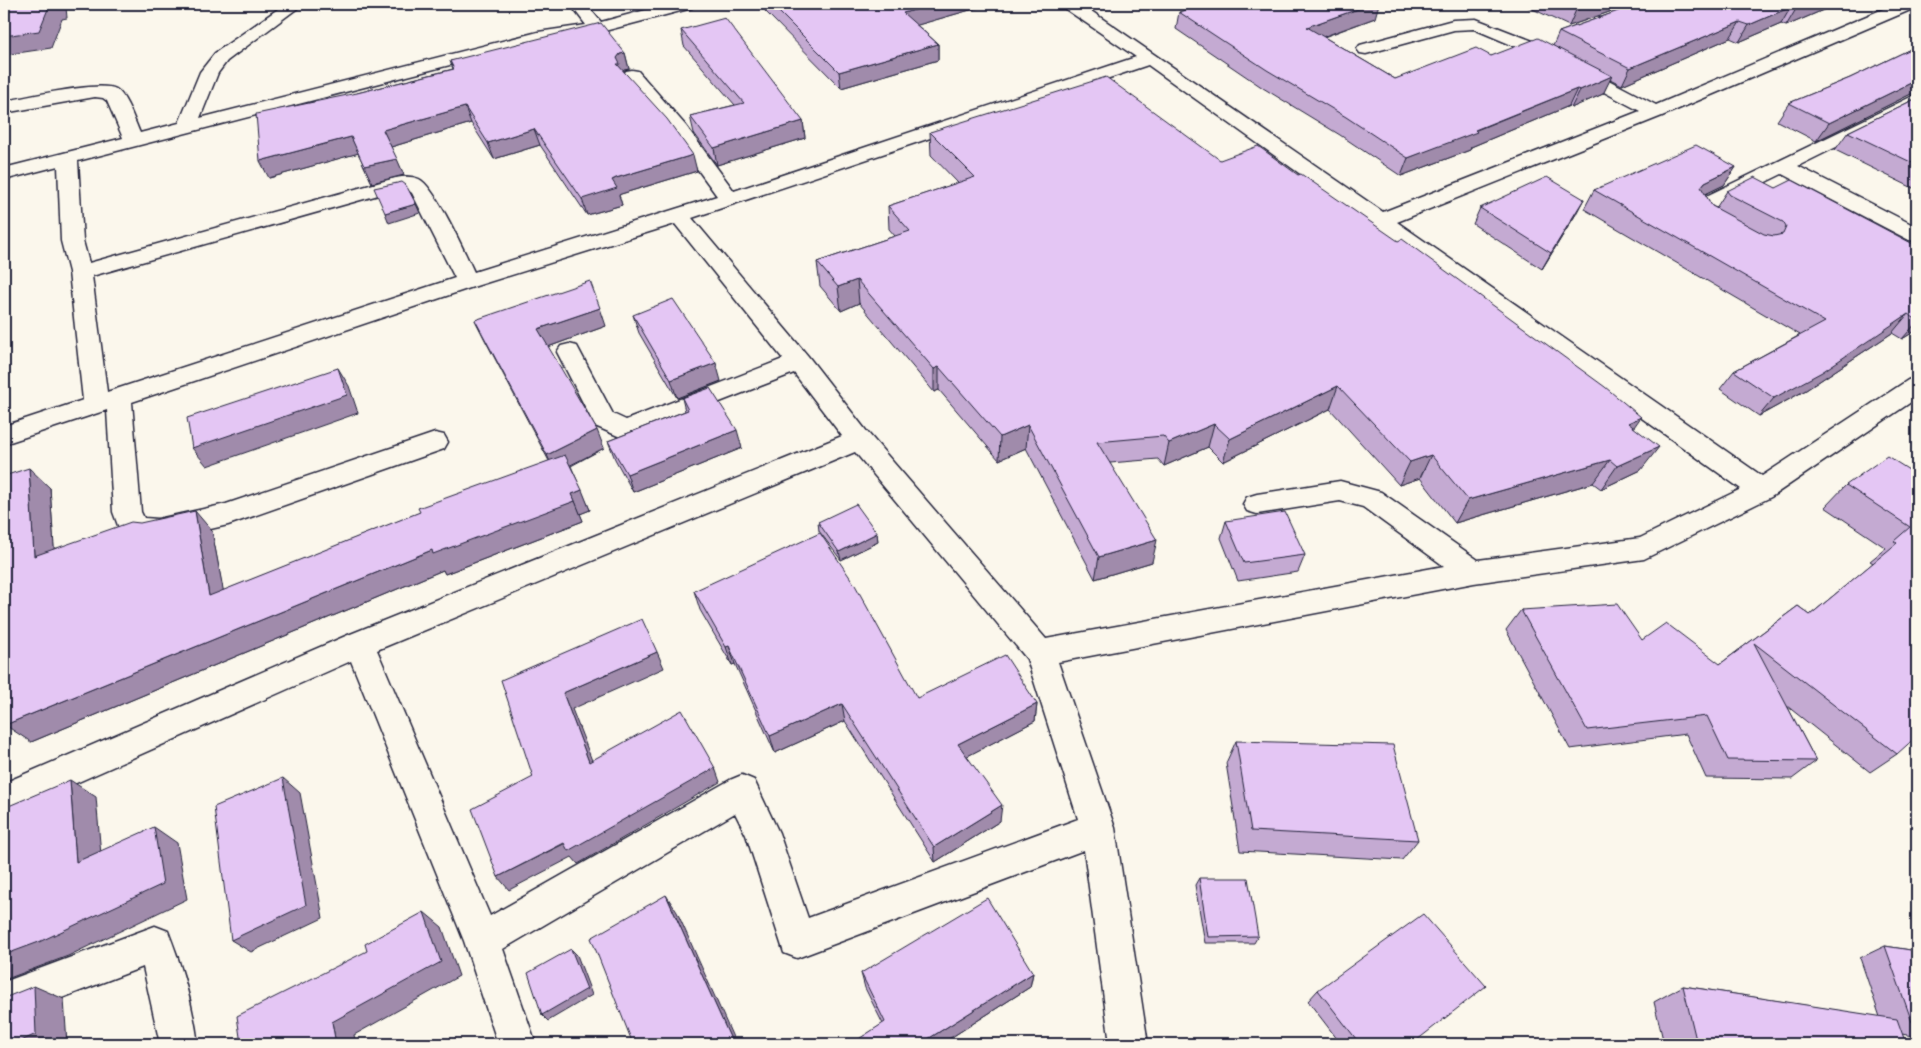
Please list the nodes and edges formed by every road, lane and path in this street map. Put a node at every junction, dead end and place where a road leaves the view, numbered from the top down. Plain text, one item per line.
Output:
1 (295, 4) edge
2 (627, 4) edge
3 (686, 4) edge
4 (1070, 4) edge
5 (1909, 4) edge
6 (652, 8) edge
7 (582, 9) edge
8 (597, 28) junction
9 (538, 37) junction
10 (1551, 41) dead end
11 (1532, 48) junction
12 (1366, 49) dead end
13 (1150, 58) junction
14 (632, 75) dead end
15 (1917, 100) edge
16 (4, 108) edge
17 (1655, 112) junction
18 (187, 126) junction
19 (134, 140) junction
20 (68, 157) junction
21 (1784, 167) junction
22 (4, 174) edge
23 (729, 198) junction
24 (679, 216) junction
25 (1380, 221) junction
26 (1734, 232) edge
27 (1917, 235) edge
28 (80, 272) junction
29 (468, 281) junction
30 (569, 352) dead end
31 (799, 362) junction
32 (1917, 386) edge
33 (108, 401) junction
34 (4, 434) edge
35 (859, 440) junction
36 (435, 442) dead end
37 (1762, 490) junction
38 (1257, 504) dead end
39 (1474, 572) junction
40 (359, 644) junction
41 (1040, 653) junction
42 (4, 799) edge
43 (1098, 828) junction
44 (482, 942) junction
45 (4, 1001) edge
46 (179, 1044) edge
47 (517, 1044) edge
48 (1129, 1044) edge

1 - 18 street
2 - 7 street
3 - 6 street
4 - 13 street
5 - 17 street
6 - 8 street
7 - 8 street
7 - 9 street
8 - 9 street
9 - 18 street
10 - 11 street
11 - 12 street
11 - 17 street
13 - 23 street
13 - 25 street
14 - 23 street
15 - 21 street
16 - 19 street
17 - 25 street
18 - 19 street
19 - 20 street
20 - 22 street
20 - 28 street
21 - 26 street
21 - 27 street
23 - 24 street
24 - 29 street
24 - 31 street
25 - 37 street
28 - 29 street
28 - 33 street
29 - 33 street
30 - 31 street
31 - 35 street
32 - 37 street
33 - 34 street
33 - 36 street
35 - 40 street
35 - 41 street
37 - 39 street
38 - 39 street
39 - 41 street
40 - 42 street
40 - 44 street
41 - 43 street
43 - 44 street
43 - 48 street
44 - 47 street
45 - 46 street

